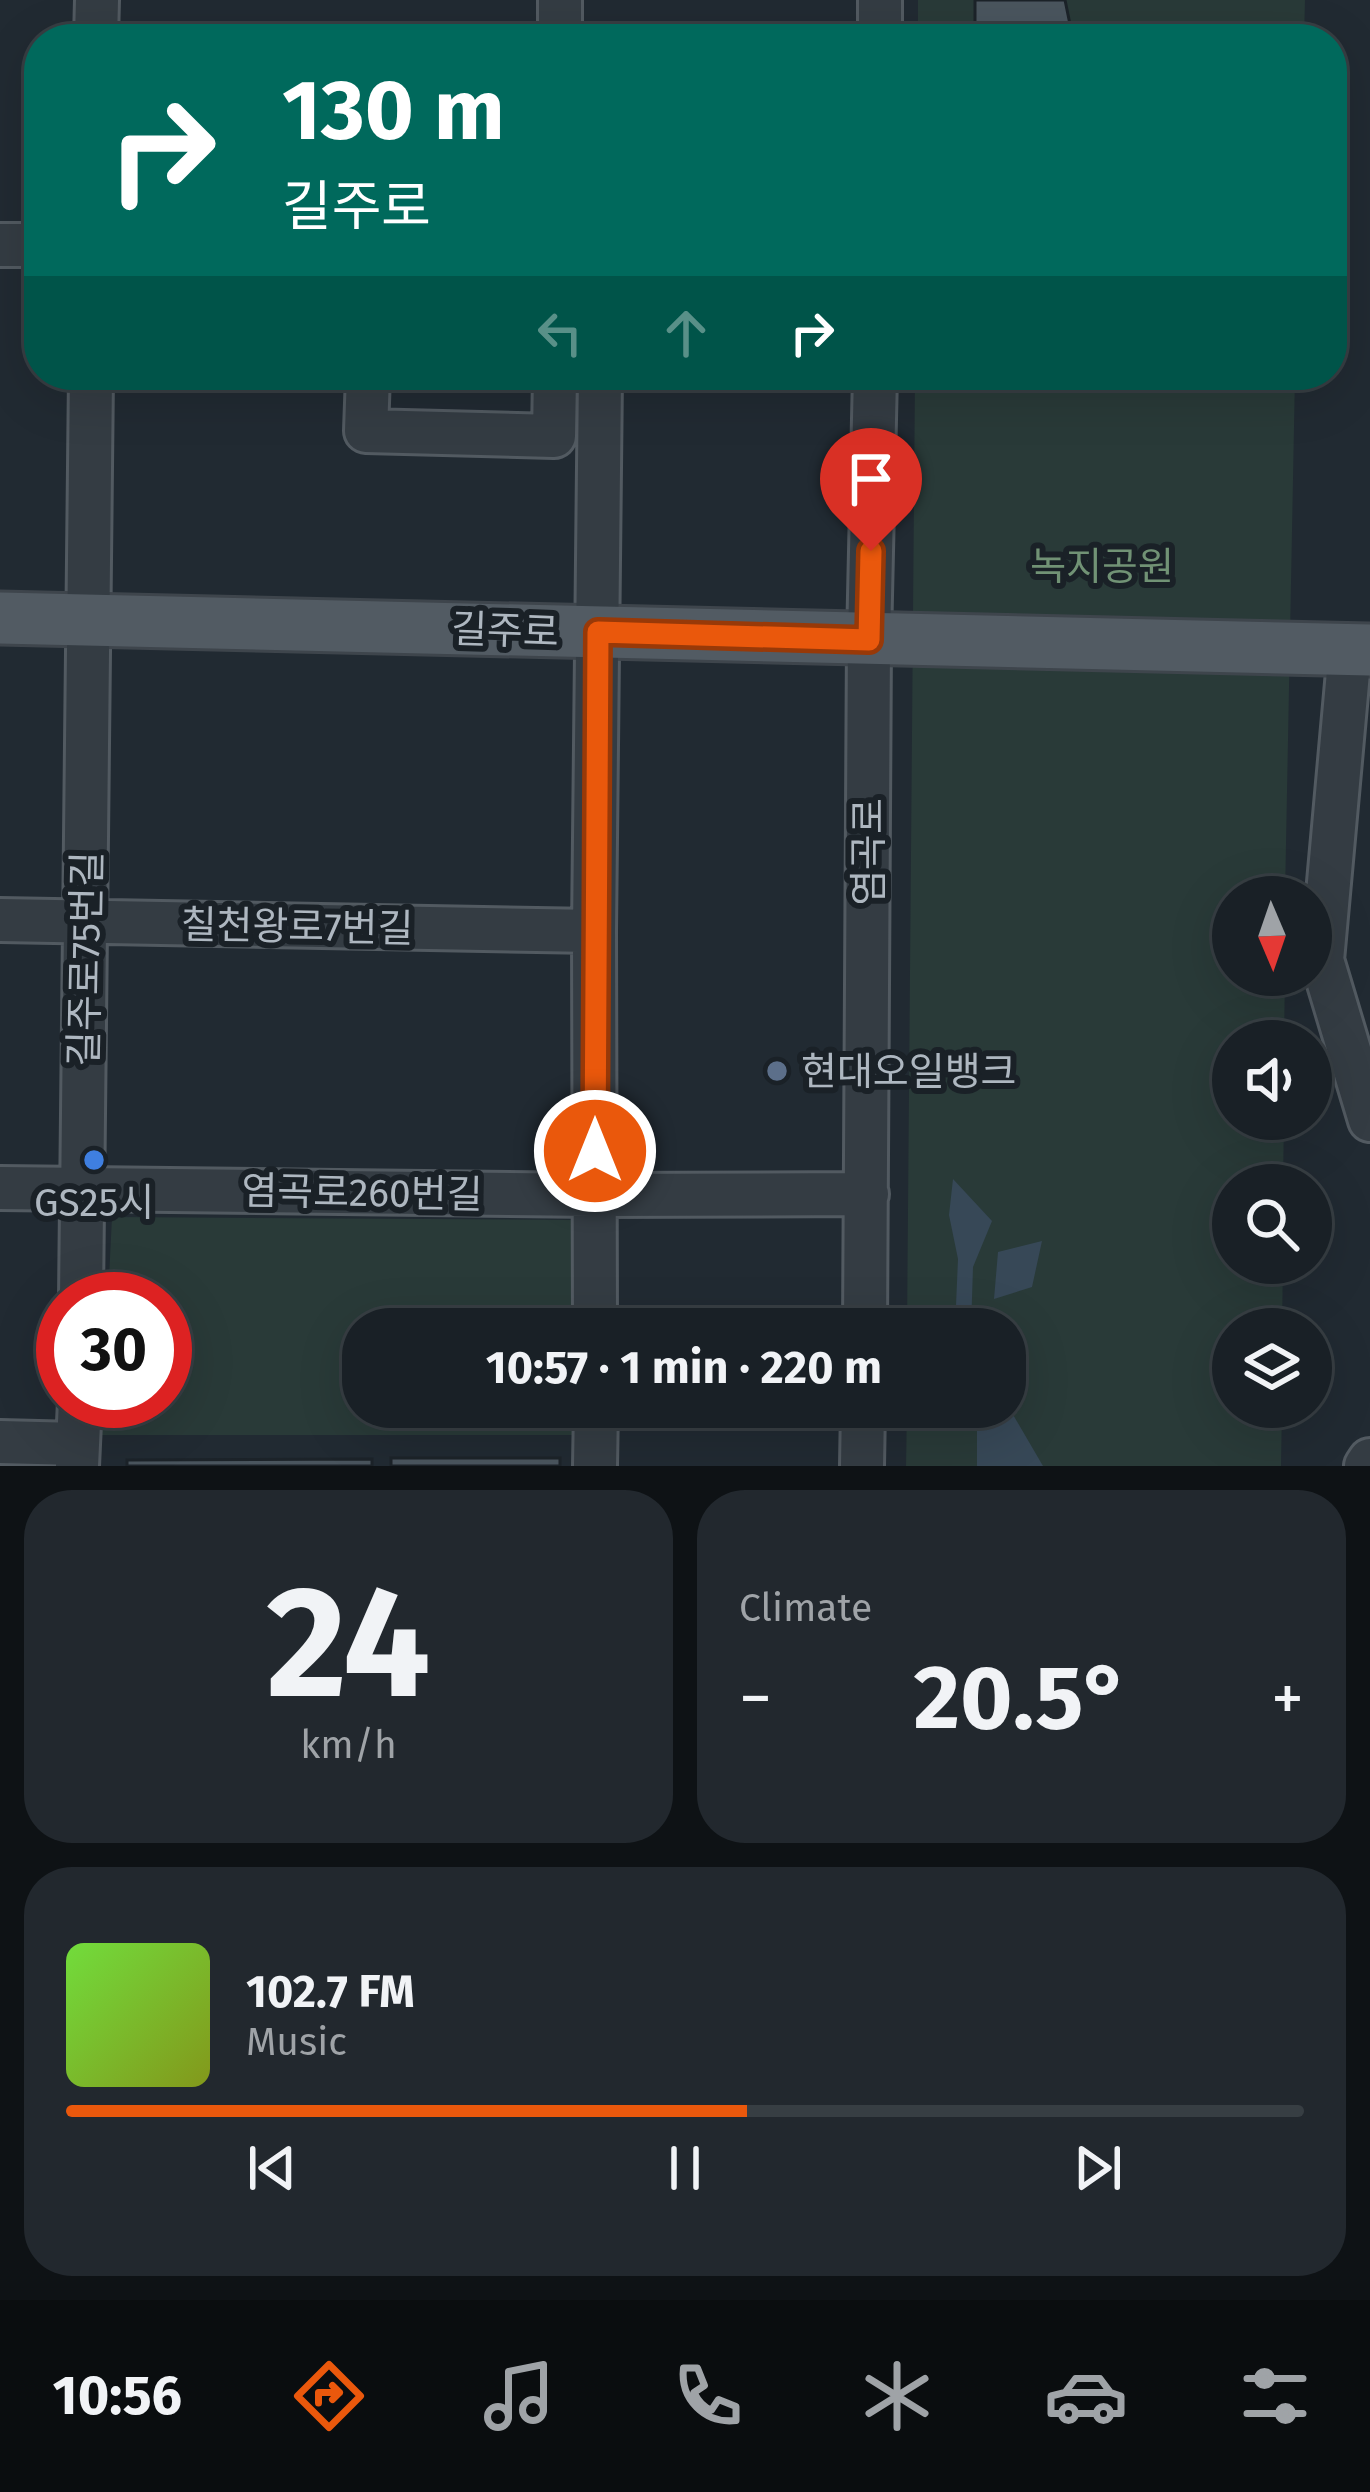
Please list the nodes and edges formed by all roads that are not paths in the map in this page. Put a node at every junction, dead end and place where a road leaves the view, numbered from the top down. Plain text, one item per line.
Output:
1 (91, 390) edge
2 (367, 390) edge
3 (555, 390) edge
4 (600, 390) edge
5 (875, 390) edge
6 (0, 618) edge
7 (88, 618) junction
8 (598, 632) junction
9 (869, 640) junction
10 (1360, 650) edge
11 (0, 920) edge
12 (86, 923) junction
13 (594, 931) junction
14 (1370, 1120) edge
15 (0, 1188) edge
16 (83, 1188) junction
17 (867, 1193) junction
18 (595, 1195) junction
19 (81, 1272) edge
20 (595, 1308) edge
21 (865, 1308) edge
22 (596, 1428) edge
23 (863, 1428) edge
24 (0, 1442) edge
25 (77, 1455) edge
26 (595, 1466) edge
27 (862, 1466) edge

1 - 7 street, 길주로75번길
2 - 3 street
4 - 8 street
5 - 9 street, 염곡로
6 - 7 main road, 길주로
7 - 8 main road, 길주로
7 - 12 street, 길주로75번길
8 - 9 main road, 길주로
8 - 13 street
9 - 10 main road, 길주로
9 - 17 street, 염곡로
10 - 14 street
11 - 12 street, 칠천왕로7번길
12 - 13 street, 칠천왕로7번길
12 - 16 street, 길주로75번길
13 - 18 street
15 - 16 street, 염곡로260번길
16 - 18 street, 염곡로260번길
16 - 19 street, 길주로75번길
17 - 18 street, 염곡로260번길
17 - 21 street, 염곡로
18 - 20 street
22 - 26 street
23 - 27 street
24 - 25 street

